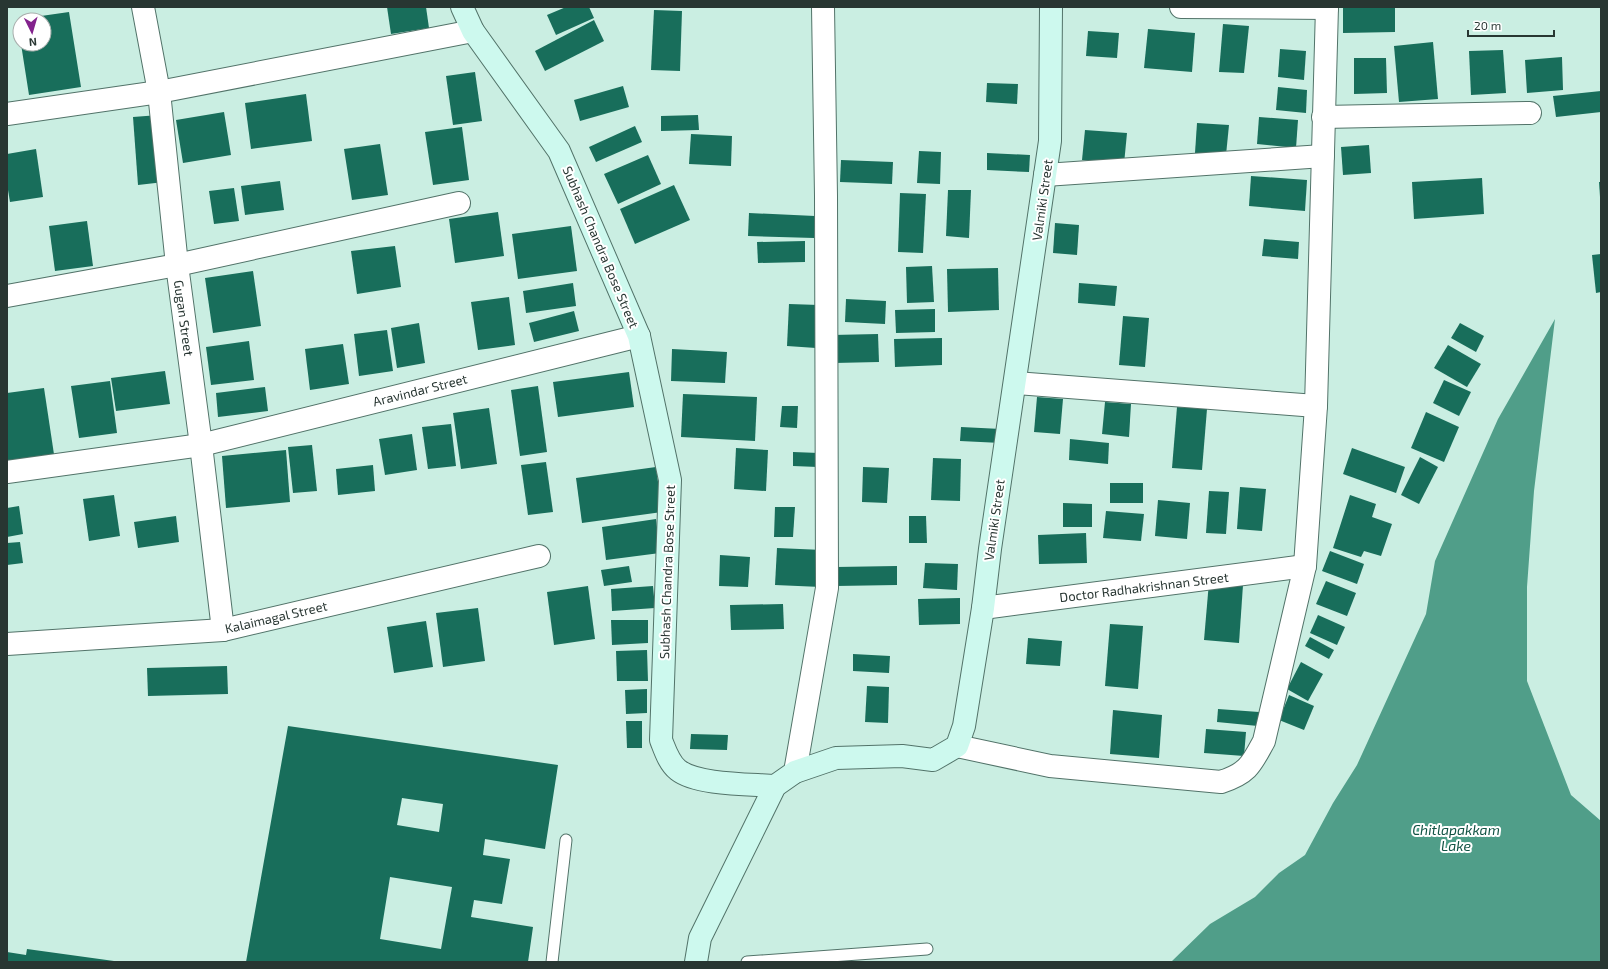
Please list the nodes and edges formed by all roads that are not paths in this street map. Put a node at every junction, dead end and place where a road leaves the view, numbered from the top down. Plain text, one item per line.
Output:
1 (143, 7) edge
2 (462, 7) edge
3 (823, 7) edge
4 (1051, 7) edge
5 (1181, 7) edge
6 (1327, 8) edge
7 (473, 31) junction
8 (159, 92) junction
9 (1530, 113) dead end
10 (7, 114) edge
11 (1323, 117) junction
12 (1323, 156) junction
13 (1045, 175) junction
14 (459, 203) dead end
15 (177, 265) junction
16 (7, 296) edge
17 (639, 336) junction
18 (1015, 383) junction
19 (1316, 406) junction
20 (201, 445) junction
21 (7, 472) edge
22 (539, 556) dead end
23 (1305, 566) junction
24 (983, 608) junction
25 (223, 630) junction
26 (7, 644) edge
27 (957, 746) junction
28 (795, 772) junction
29 (775, 786) junction
30 (566, 840) dead end
31 (927, 949) dead end
32 (552, 962) edge
33 (696, 962) edge
34 (747, 962) edge

1 - 8 street, Gugan Street
2 - 7 street, Subhash Chandra Bose Street
3 - 28 street
4 - 13 street, Valmiki Street
5 - 6 street
6 - 11 street
7 - 8 street
7 - 17 street, Subhash Chandra Bose Street
8 - 10 street
8 - 15 street, Gugan Street
9 - 11 street
11 - 12 street
12 - 13 street
12 - 19 street
13 - 18 street, Valmiki Street
14 - 15 street
15 - 16 street
15 - 20 street, Gugan Street
17 - 20 street, Aravindar Street
17 - 29 street, Subhash Chandra Bose Street
18 - 19 street
18 - 24 street, Valmiki Street
19 - 23 street
20 - 21 street, Aravindar Street
20 - 25 street, Gugan Street
22 - 25 street, Kalaimagal Street
23 - 24 street, Doctor Radhakrishnan Street
23 - 27 street
24 - 27 street, Valmiki Street
25 - 26 street, Kalaimagal Street
27 - 28 street
28 - 29 street
29 - 33 street
30 - 32 lane
31 - 34 lane

